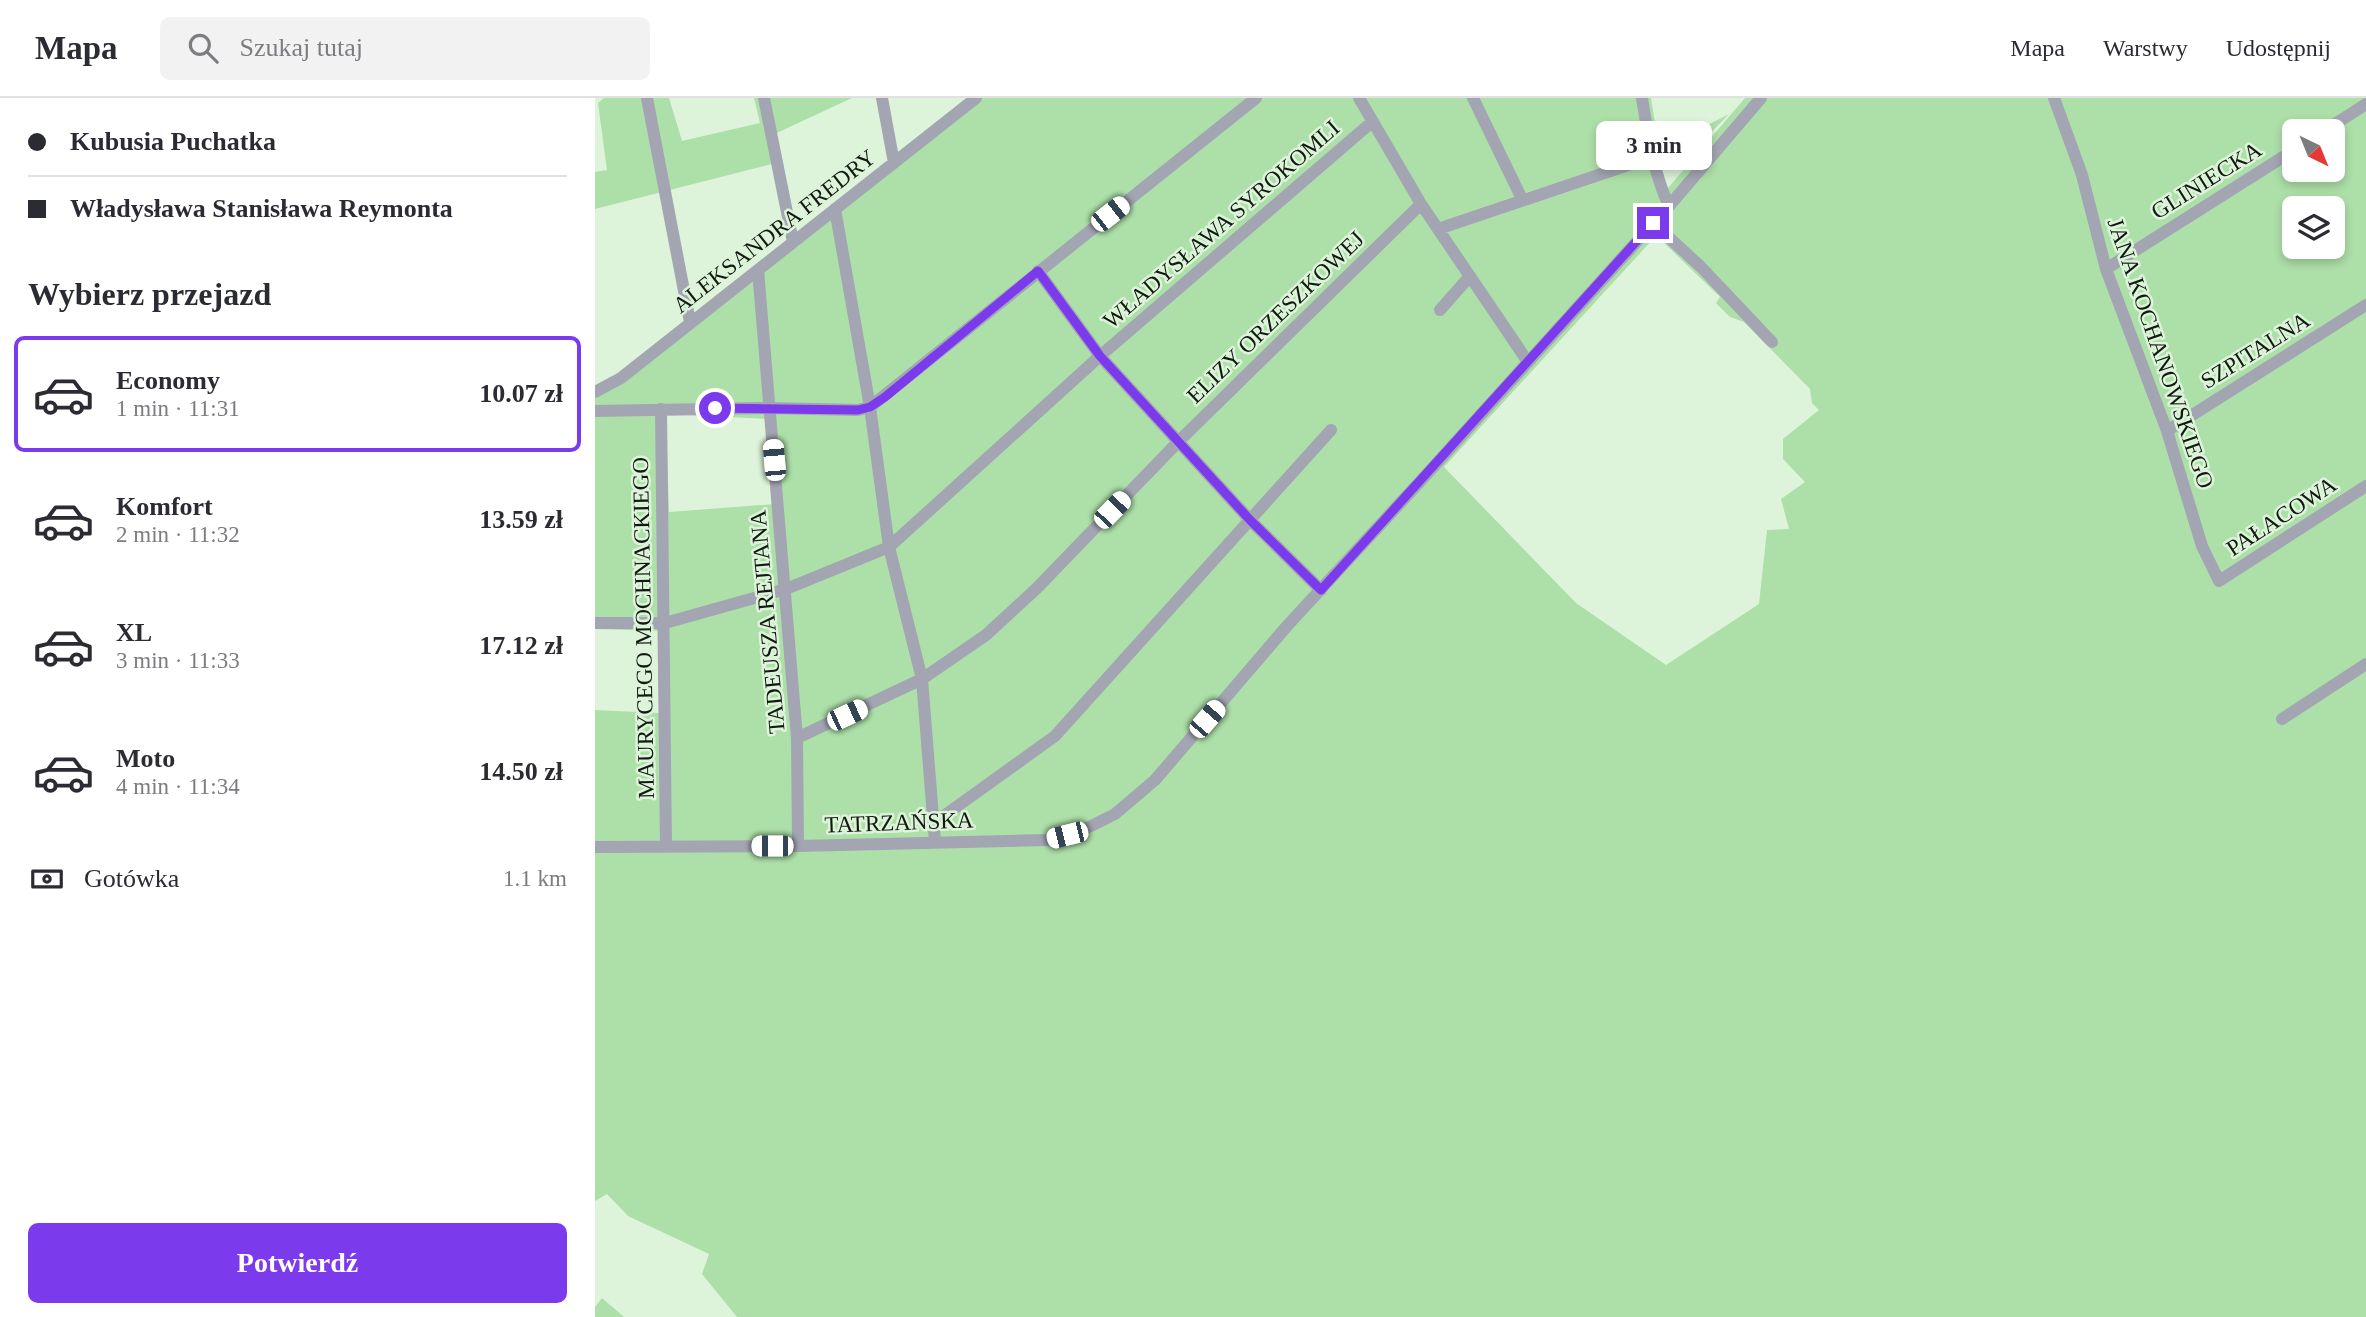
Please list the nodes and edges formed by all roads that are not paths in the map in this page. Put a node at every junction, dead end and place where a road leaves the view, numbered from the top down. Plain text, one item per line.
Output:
1 (647, 98) edge
2 (764, 98) edge
3 (882, 98) edge
4 (975, 98) edge
5 (1256, 98) edge
6 (1359, 98) edge
7 (1473, 98) edge
8 (1642, 98) edge
9 (1761, 98) edge
10 (2054, 98) edge
11 (2366, 104) edge
12 (2342, 119) edge
13 (1372, 122) junction
14 (1652, 157) junction
15 (2282, 158) edge
16 (894, 163) junction
17 (1522, 199) junction
18 (1421, 204) junction
19 (1669, 206) junction
20 (835, 209) junction
21 (1653, 223) junction
22 (1438, 229) junction
23 (793, 242) junction
24 (2106, 269) junction
25 (758, 270) junction
26 (1038, 271) junction
27 (1469, 276) junction
28 (2366, 305) edge
29 (1440, 310) dead end
30 (690, 322) junction
31 (1772, 342) dead end
32 (1100, 356) junction
33 (1528, 362) junction
34 (595, 392) edge
35 (870, 407) junction
36 (769, 408) junction
37 (661, 409) junction
38 (595, 411) edge
39 (1331, 430) dead end
40 (2167, 431) junction
41 (1178, 442) junction
42 (2366, 486) edge
43 (1250, 520) junction
44 (889, 547) junction
45 (2219, 580) joint
46 (786, 589) junction
47 (1321, 590) junction
48 (665, 623) junction
49 (595, 624) edge
50 (2366, 664) edge
51 (922, 680) junction
52 (2282, 719) dead end
53 (797, 738) junction
54 (934, 823) junction
55 (935, 842) junction
56 (666, 846) junction
57 (798, 846) junction
58 (595, 847) edge

1 - 30 street
2 - 23 street
3 - 16 street
4 - 16 street, ALEKSANDRA FREDRY
5 - 26 street
6 - 13 street
7 - 17 street
8 - 14 street
9 - 19 street, TATRZAŃSKA
10 - 24 street, JANA KOCHANOWSKIEGO
11 - 12 street
13 - 18 street
13 - 32 street, WŁADYSŁAWA SYROKOMLI
14 - 17 street
14 - 19 street
15 - 24 street, GLINIECKA
16 - 20 street, ALEKSANDRA FREDRY
17 - 22 street
18 - 22 street
18 - 41 street, ELIZY ORZESZKOWEJ
19 - 21 street, TATRZAŃSKA
20 - 23 street, ALEKSANDRA FREDRY
20 - 35 street
21 - 31 street
21 - 33 street, TATRZAŃSKA
22 - 27 street
23 - 25 street, ALEKSANDRA FREDRY
24 - 40 street, JANA KOCHANOWSKIEGO
25 - 30 street, ALEKSANDRA FREDRY
25 - 36 street, TADEUSZA REJTANA
26 - 32 street
26 - 35 street
27 - 29 street
27 - 33 street
28 - 40 street, SZPITALNA
30 - 34 street, ALEKSANDRA FREDRY
32 - 41 street
32 - 44 street, WŁADYSŁAWA SYROKOMLI
33 - 47 street, TATRZAŃSKA
35 - 36 street
35 - 44 street
36 - 37 street
36 - 46 street, TADEUSZA REJTANA
37 - 38 street
37 - 48 street, MAURYCEGO MOCHNACKIEGO
39 - 43 street
40 - 45 street, JANA KOCHANOWSKIEGO
41 - 43 street
41 - 51 street, ELIZY ORZESZKOWEJ
42 - 45 street, PAŁACOWA
43 - 47 street
43 - 54 street
44 - 46 street, WŁADYSŁAWA SYROKOMLI
44 - 51 street
46 - 48 street, WŁADYSŁAWA SYROKOMLI
46 - 53 street, TADEUSZA REJTANA
47 - 55 street, TATRZAŃSKA
48 - 49 street, WŁADYSŁAWA SYROKOMLI
48 - 56 street, MAURYCEGO MOCHNACKIEGO
50 - 52 street
51 - 53 street, ELIZY ORZESZKOWEJ
51 - 54 street
53 - 57 street, TADEUSZA REJTANA
54 - 55 street
55 - 57 street, TATRZAŃSKA
56 - 57 street, TATRZAŃSKA
56 - 58 street, TATRZAŃSKA

